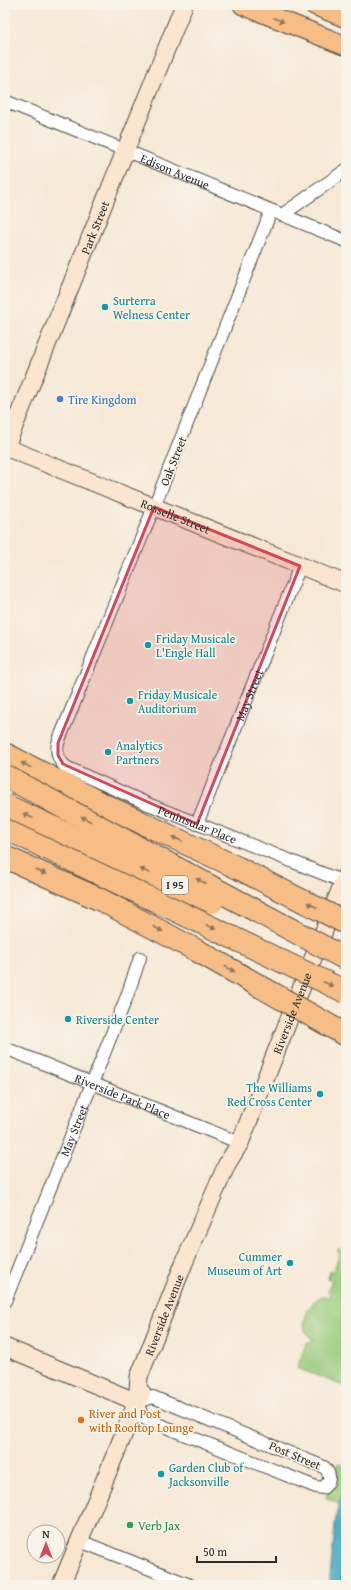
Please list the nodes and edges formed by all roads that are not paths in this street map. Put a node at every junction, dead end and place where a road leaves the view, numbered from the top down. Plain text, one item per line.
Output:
1 (184, 5) edge
2 (243, 5) edge
3 (314, 5) edge
4 (346, 18) edge
5 (346, 46) edge
6 (5, 102) edge
7 (126, 151) junction
8 (346, 170) edge
9 (277, 213) junction
10 (346, 241) edge
11 (5, 448) edge
12 (154, 507) junction
13 (300, 566) junction
14 (346, 584) edge
15 (5, 754) edge
16 (58, 755) joint
17 (5, 776) edge
18 (5, 805) edge
19 (197, 824) junction
20 (5, 828) edge
21 (5, 837) edge
22 (5, 857) edge
23 (345, 879) edge
24 (150, 898) junction
25 (346, 923) edge
26 (140, 958) dead end
27 (346, 959) edge
28 (346, 964) edge
29 (346, 992) edge
30 (346, 1035) edge
31 (5, 1048) edge
32 (92, 1083) junction
33 (240, 1143) junction
34 (5, 1301) edge
35 (5, 1347) edge
36 (137, 1402) junction
37 (80, 1541) junction
38 (62, 1585) edge
39 (190, 1585) edge

1 - 7 main road, Park Street
2 -> 5 main road
3 - 4 main road
6 - 7 street, Edison Avenue
7 - 9 street, Edison Avenue
7 - 11 main road, Park Street
8 - 9 street
9 - 10 street, Edison Avenue
9 - 12 street, Oak Street
11 - 12 main road, Rosselle Street
12 - 13 main road, Rosselle Street
12 - 16 street, Oak Street
13 - 14 main road, Rosselle Street
13 - 19 street, May Street
25 -> 15 highway, bridge
16 - 19 street, Peninsular Place
27 -> 17 highway, bridge
28 -> 18 highway, I 95, bridge
19 - 23 street, Peninsular Place
20 - 24 highway, I 95
21 - 24 highway
22 -> 30 highway, bridge
23 - 33 main road, Riverside Avenue
24 -> 29 highway, I 95, bridge
26 - 32 street, May Street
31 - 32 street, Riverside Park Place
32 - 33 street, Riverside Park Place
32 - 34 street, May Street
33 - 36 main road, Riverside Avenue
35 - 36 main road
36 - 36 street, Post Street
36 - 37 main road, Riverside Avenue
37 - 38 main road, Riverside Avenue
37 - 39 street

